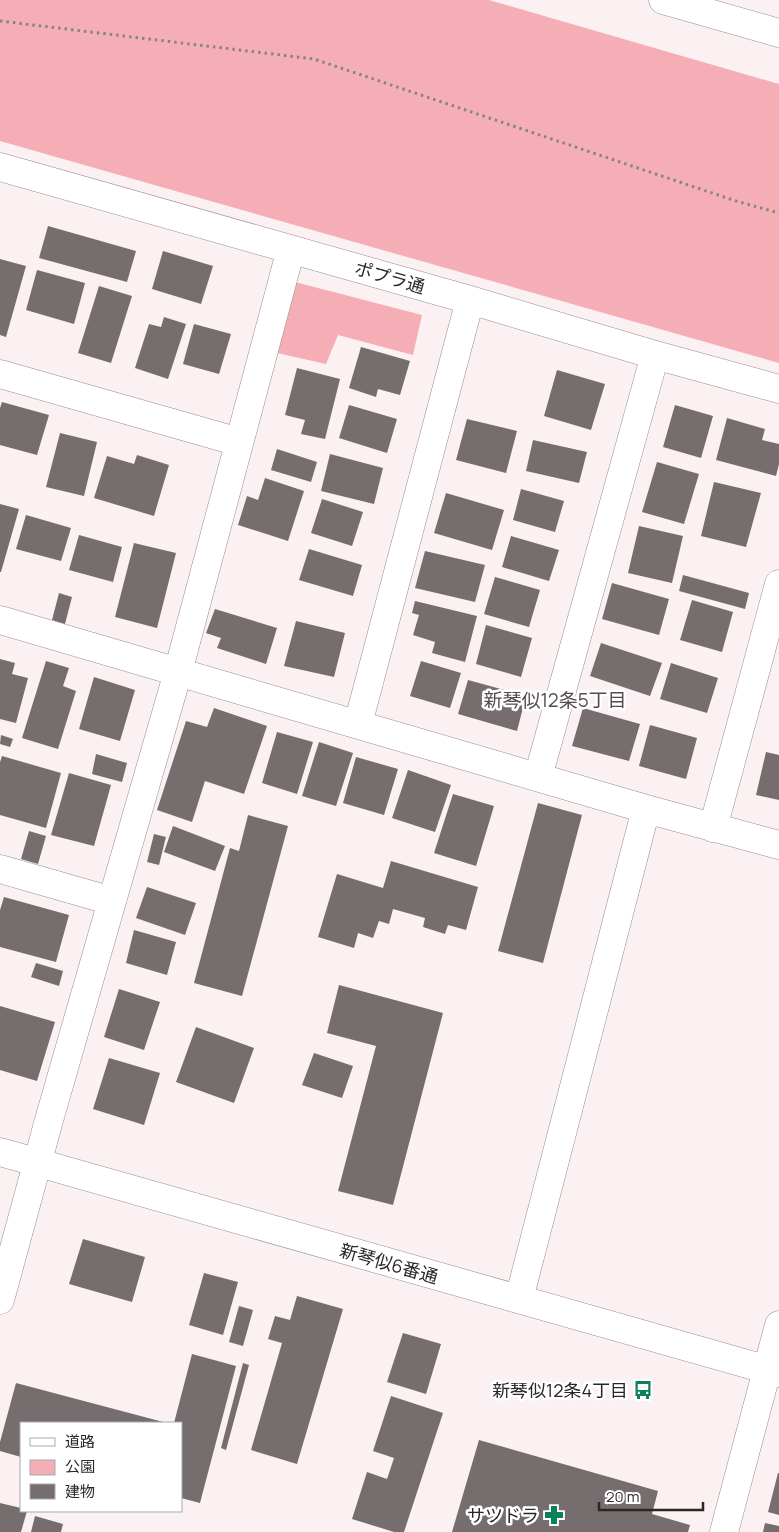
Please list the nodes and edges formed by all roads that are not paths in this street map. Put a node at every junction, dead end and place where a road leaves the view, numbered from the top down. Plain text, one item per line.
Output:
1 (663, 0) edge
2 (779, 33) edge
3 (0, 167) edge
4 (291, 249) junction
5 (470, 300) junction
6 (655, 354) junction
7 (0, 374) edge
8 (779, 389) edge
9 (239, 442) junction
10 (779, 584) edge
11 (0, 620) edge
12 (178, 672) junction
13 (358, 724) junction
14 (538, 777) junction
15 (646, 809) junction
16 (713, 828) junction
17 (779, 845) edge
18 (0, 869) edge
19 (112, 901) junction
20 (0, 1152) edge
21 (37, 1162) junction
22 (519, 1299) junction
23 (0, 1300) edge
24 (779, 1325) edge
25 (773, 1371) edge
26 (724, 1532) edge

1 - 2 street
3 - 4 street, ポプラ通
4 - 5 street, ポプラ通
4 - 9 street
5 - 6 street, ポプラ通
5 - 13 street
6 - 8 street, ポプラ通
6 - 14 street
7 - 9 street
9 - 12 street
10 - 16 street
11 - 12 street
12 - 13 street
12 - 19 street
13 - 14 street
14 - 15 street
15 - 16 street
15 - 22 street
16 - 17 street
18 - 19 street
19 - 21 street
20 - 21 street, 新琴似6番通
21 - 22 street, 新琴似6番通
21 - 23 street
22 - 25 street, 新琴似6番通
24 - 25 street
25 - 26 street

